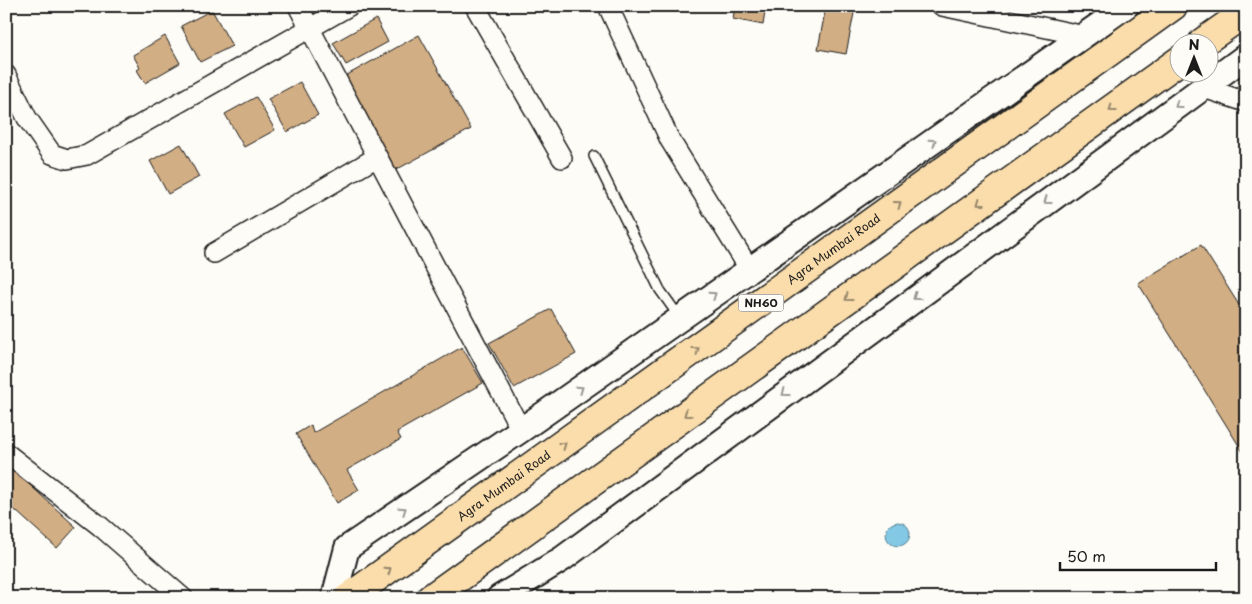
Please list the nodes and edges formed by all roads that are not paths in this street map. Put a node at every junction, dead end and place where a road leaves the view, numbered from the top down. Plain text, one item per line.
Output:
1 (298, 6) edge
2 (349, 6) edge
3 (475, 6) edge
4 (608, 6) edge
5 (942, 6) edge
6 (1126, 6) edge
7 (1173, 6) edge
8 (1246, 12) edge
9 (309, 28) junction
10 (1217, 32) edge
11 (1084, 36) junction
12 (1246, 56) edge
13 (1170, 67) edge
14 (6, 75) edge
15 (1202, 87) junction
16 (1246, 102) edge
17 (594, 156) dead end
18 (377, 157) junction
19 (562, 158) dead end
20 (214, 253) dead end
21 (750, 270) junction
22 (680, 319) junction
23 (521, 430) junction
24 (6, 453) edge
25 (183, 598) edge
26 (334, 598) edge
27 (348, 598) edge
28 (431, 598) edge
29 (499, 598) edge

1 - 9 street
2 - 9 street
3 - 19 street
4 - 21 street
5 - 11 street
6 - 11 street
27 -> 7 highway, Agra Mumbai Road / NH60
8 - 10 highway
9 - 14 street
9 - 18 street
21 -> 11 street
12 - 15 street
13 -> 28 highway
15 - 16 street
15 -> 29 street
17 - 22 lane
18 - 20 street
18 - 23 street
22 -> 21 street
23 -> 22 street
26 -> 23 street
24 - 25 street

